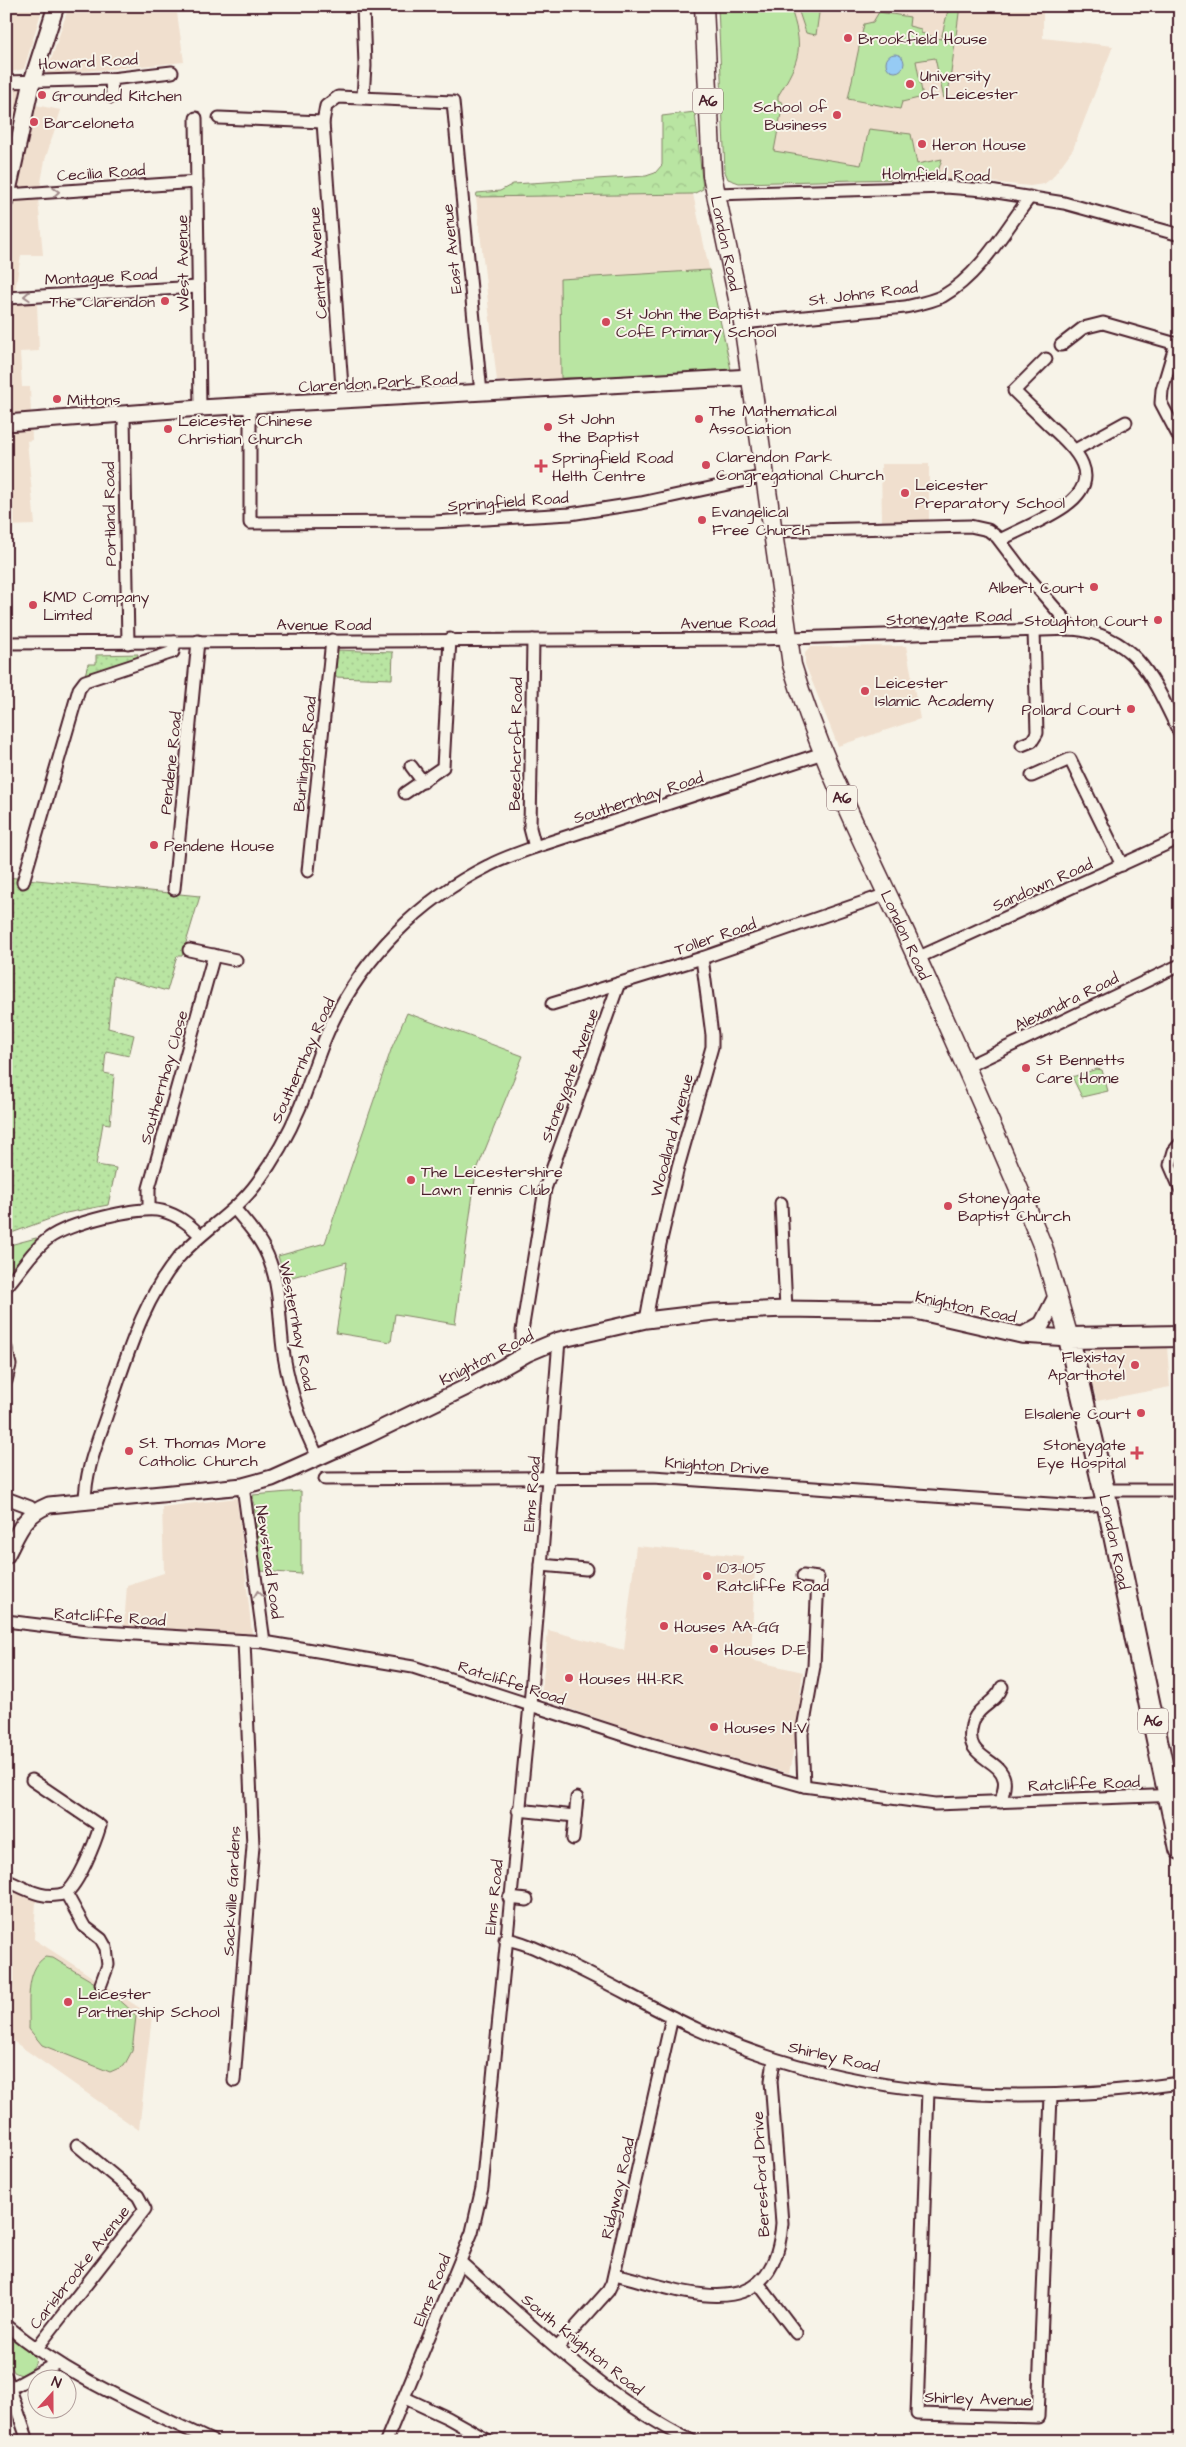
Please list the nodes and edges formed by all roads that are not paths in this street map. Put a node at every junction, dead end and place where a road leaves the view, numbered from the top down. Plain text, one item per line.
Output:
1 (56, 6) edge
2 (363, 6) edge
3 (704, 6) edge
4 (172, 72) dead end
5 (111, 79) junction
6 (32, 81) junction
7 (6, 82) edge
8 (112, 96) dead end
9 (362, 97) junction
10 (196, 118) dead end
11 (219, 118) dead end
12 (323, 122) junction
13 (197, 182) junction
14 (716, 194) junction
15 (7, 197) edge
16 (1030, 197) junction
17 (1180, 235) edge
18 (198, 287) junction
19 (6, 298) edge
20 (743, 323) junction
21 (1178, 344) edge
22 (1062, 345) dead end
23 (1046, 359) dead end
24 (751, 377) junction
25 (481, 393) junction
26 (344, 401) junction
27 (250, 406) junction
28 (200, 408) junction
29 (124, 415) junction
30 (1126, 422) dead end
31 (6, 423) edge
32 (1180, 439) edge
33 (1075, 450) junction
34 (765, 476) junction
35 (772, 532) junction
36 (1000, 540) junction
37 (1073, 629) junction
38 (1034, 631) junction
39 (787, 637) junction
40 (450, 639) junction
41 (332, 640) junction
42 (533, 640) junction
43 (198, 641) junction
44 (175, 642) junction
45 (6, 643) edge
46 (128, 643) junction
47 (1180, 734) edge
48 (1022, 745) dead end
49 (823, 753) junction
50 (411, 766) dead end
51 (1032, 776) dead end
52 (423, 782) junction
53 (405, 793) dead end
54 (1180, 838) edge
55 (535, 847) junction
56 (1122, 865) junction
57 (308, 872) dead end
58 (22, 882) dead end
59 (174, 889) dead end
60 (887, 894) junction
61 (189, 950) dead end
62 (214, 955) junction
63 (702, 958) junction
64 (917, 958) junction
65 (236, 960) dead end
66 (1180, 965) edge
67 (619, 983) junction
68 (552, 1004) dead end
69 (966, 1067) junction
70 (1180, 1144) edge
71 (1180, 1188) edge
72 (781, 1203) dead end
73 (234, 1208) junction
74 (149, 1209) junction
75 (200, 1235) junction
76 (6, 1287) edge
77 (1057, 1295) junction
78 (786, 1309) junction
79 (646, 1320) junction
80 (1021, 1335) junction
81 (1180, 1336) edge
82 (1069, 1338) junction
83 (560, 1340) junction
84 (6, 1348) edge
85 (528, 1353) junction
86 (6, 1381) edge
87 (318, 1457) junction
88 (325, 1479) dead end
89 (550, 1479) junction
90 (243, 1486) junction
91 (1180, 1490) edge
92 (1105, 1497) junction
93 (6, 1498) edge
94 (85, 1502) junction
95 (34, 1511) junction
96 (6, 1556) edge
97 (541, 1565) junction
98 (586, 1569) dead end
99 (803, 1576) dead end
100 (6, 1621) edge
101 (244, 1641) junction
102 (264, 1642) junction
103 (1002, 1687) dead end
104 (530, 1705) junction
105 (32, 1780) dead end
106 (804, 1786) junction
107 (1174, 1795) edge
108 (577, 1798) dead end
109 (1001, 1802) junction
110 (518, 1810) junction
111 (576, 1816) junction
112 (573, 1839) dead end
113 (1180, 1849) edge
114 (6, 1880) edge
115 (66, 1893) junction
116 (509, 1898) junction
117 (527, 1900) dead end
118 (505, 1939) junction
119 (101, 1984) dead end
120 (672, 2017) junction
121 (774, 2059) junction
122 (234, 2082) dead end
123 (1180, 2083) edge
124 (928, 2090) junction
125 (1051, 2096) junction
126 (77, 2145) dead end
127 (460, 2262) junction
128 (615, 2274) junction
129 (758, 2283) junction
130 (6, 2325) edge
131 (796, 2333) dead end
132 (558, 2347) junction
133 (36, 2349) junction
134 (57, 2363) junction
135 (7, 2384) edge
136 (404, 2398) junction
137 (28, 2441) edge
138 (212, 2441) edge
139 (386, 2441) edge
140 (489, 2441) edge
141 (692, 2441) edge

1 - 6 street
2 - 9 street
3 - 14 main road, London Road / A6
4 - 5 street, Howard Road
5 - 6 street, Howard Road
5 - 8 street
6 - 7 street, Howard Road
6 - 15 street
9 - 12 street
9 - 25 street, East Avenue
10 - 13 street, West Avenue
11 - 12 street
12 - 26 street, Central Avenue
15 -> 13 street, Cecilia Road
13 - 18 street, West Avenue
14 - 16 street, Holmfield Road
14 - 20 main road, London Road / A6
16 - 17 street, Holmfield Road
16 - 20 street, St. Johns Road
18 -> 19 street, Montague Road
18 - 28 street, West Avenue
20 - 24 main road, London Road / A6
21 - 22 street
21 - 32 street
23 - 33 street
24 - 25 street, Clarendon Park Road
24 - 34 main road, London Road / A6
25 - 26 street, Clarendon Park Road
26 - 27 street, Clarendon Park Road
27 - 28 street, Clarendon Park Road
27 - 34 street, Springfield Road
28 - 29 street, Clarendon Park Road
29 - 31 street, Clarendon Park Road
29 - 46 street, Portland Road
30 - 33 street
33 - 36 street
34 - 35 main road, London Road / A6
35 - 36 street
35 - 39 main road, London Road / A6
36 - 37 street
37 - 38 street, Stoneygate Road
37 - 47 street, Stoneygate Road
38 - 39 street, Stoneygate Road
38 - 48 street
39 - 42 street, Avenue Road
39 - 49 main road, London Road / A6
40 - 41 street, Avenue Road
40 - 42 street, Avenue Road
40 - 52 street
41 - 43 street, Avenue Road
41 - 57 street, Burlington Road
42 - 55 street, Beechcroft Road
43 - 44 street, Avenue Road
43 - 59 street, Pendene Road
44 - 46 street, Avenue Road
44 - 58 street
45 - 46 street, Avenue Road
49 - 55 street, Southernhay Road
49 - 60 main road, London Road / A6
50 - 52 street
51 - 56 street
52 - 53 street
54 - 56 street, Sandown Road
55 - 73 street, Southernhay Road
56 - 64 street, Sandown Road
60 - 63 street, Toller Road
60 - 64 main road, London Road / A6
61 - 62 street
62 - 65 street
62 - 74 street, Southernhay Close
63 - 67 street, Toller Road
63 - 79 street, Woodland Avenue
64 - 69 main road, London Road / A6
66 - 69 street, Alexandra Road
67 - 68 street, Toller Road
67 - 85 street, Stoneygate Avenue
69 - 77 main road, London Road / A6
70 - 71 street
72 - 78 street
73 - 75 street, Southernhay Road
73 - 87 street, Westernhay Road
74 - 75 street
74 - 76 street
75 - 94 street, Southernhay Road
77 - 80 street, Knighton Road
77 - 82 main road, London Road / A6
78 - 79 street, Knighton Road
78 - 80 street, Knighton Road
79 - 83 street, Knighton Road
80 - 82 street, Knighton Road
81 - 82 highway
82 - 92 highway, London Road / A6
83 - 85 street, Knighton Road
83 - 89 street, Elms Road
84 - 86 street
85 - 87 street, Knighton Road
87 - 90 street, Knighton Road
88 - 89 street, Knighton Drive
89 - 92 street, Knighton Drive
89 - 97 street, Elms Road
90 - 94 street, Knighton Road
102 -> 90 street, Newstead Road
91 - 92 street, Knighton Drive
92 - 107 highway, London Road / A6
93 - 95 street
94 - 95 street, Knighton Road
95 - 96 street
97 - 98 street
97 - 104 street, Elms Road
99 - 106 street
100 - 101 street, Ratcliffe Road
101 - 102 street, Ratcliffe Road
101 - 122 street, Sackville Gardens
102 - 104 street, Ratcliffe Road
103 - 109 street, Ratcliffe Road
104 - 106 street, Ratcliffe Road
104 - 110 street, Elms Road
105 - 115 street
106 - 109 street, Ratcliffe Road
107 - 109 street, Ratcliffe Road
107 - 113 highway, London Road / A6
108 - 111 street
110 - 111 street
110 - 116 street, Elms Road
111 - 112 street
114 - 115 street
115 - 119 street
116 - 117 street
116 - 118 street, Elms Road
118 - 120 street, Shirley Road
118 - 127 street, Elms Road
120 - 121 street, Shirley Road
120 - 128 street, Ridgway Road
121 - 124 street, Shirley Road
121 - 129 street, Beresford Drive
123 - 125 street, Shirley Road
124 - 125 street, Shirley Road
124 - 125 street, Shirley Avenue
126 - 133 street, Carisbrooke Avenue
127 - 132 street, South Knighton Road
127 - 136 street, Elms Road
128 - 129 street
128 - 132 street, Ridgway Road
129 - 131 street
130 - 133 street
132 - 141 street, South Knighton Road
133 - 134 street
134 - 135 street
134 - 138 street
135 - 137 street
136 - 139 street, Elms Road
136 - 140 street

